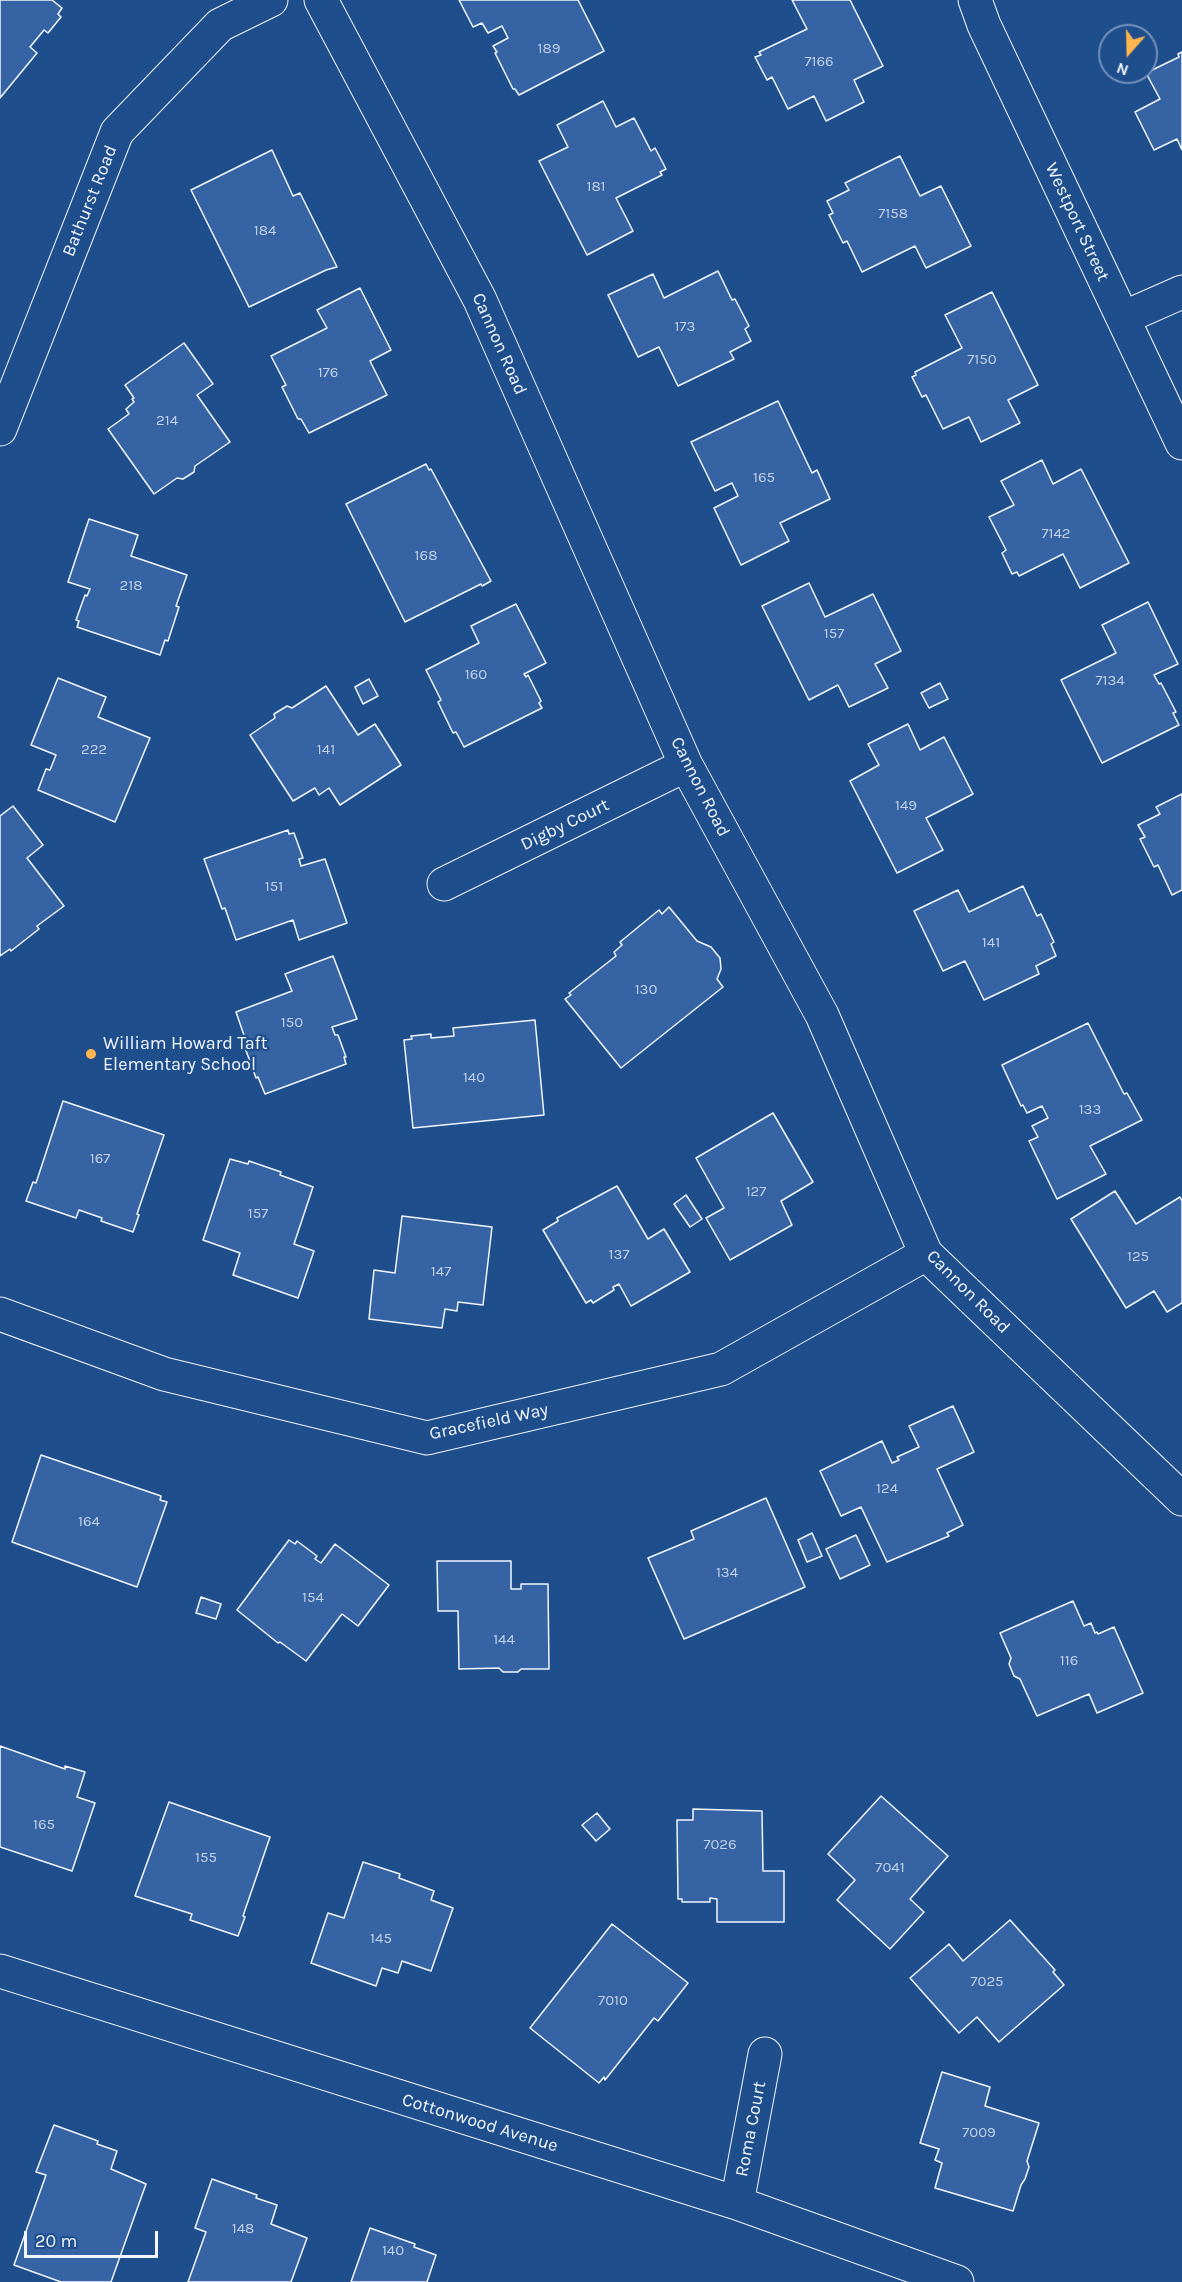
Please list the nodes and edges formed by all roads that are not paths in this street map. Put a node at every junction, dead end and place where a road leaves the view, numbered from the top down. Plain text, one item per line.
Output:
1 (271, 0) edge
2 (321, 0) edge
3 (975, 0) edge
4 (1182, 292) edge
5 (1123, 318) junction
6 (0, 429) edge
7 (1182, 443) edge
8 (686, 765) junction
9 (444, 885) dead end
10 (926, 1254) junction
11 (0, 1314) edge
12 (1182, 1499) edge
13 (0, 1971) edge
14 (765, 2054) dead end
15 (737, 2204) junction
16 (957, 2282) edge

1 - 6 street, Bathurst Road
2 - 8 street, Cannon Road
3 - 5 street, Westport Street
4 - 5 street
5 - 7 street, Westport Street
8 - 9 street, Digby Court
8 - 10 street, Cannon Road
10 - 11 street, Gracefield Way
10 - 12 street, Cannon Road
13 - 15 street, Cottonwood Avenue
14 - 15 street, Roma Court
15 - 16 street, Cottonwood Avenue

